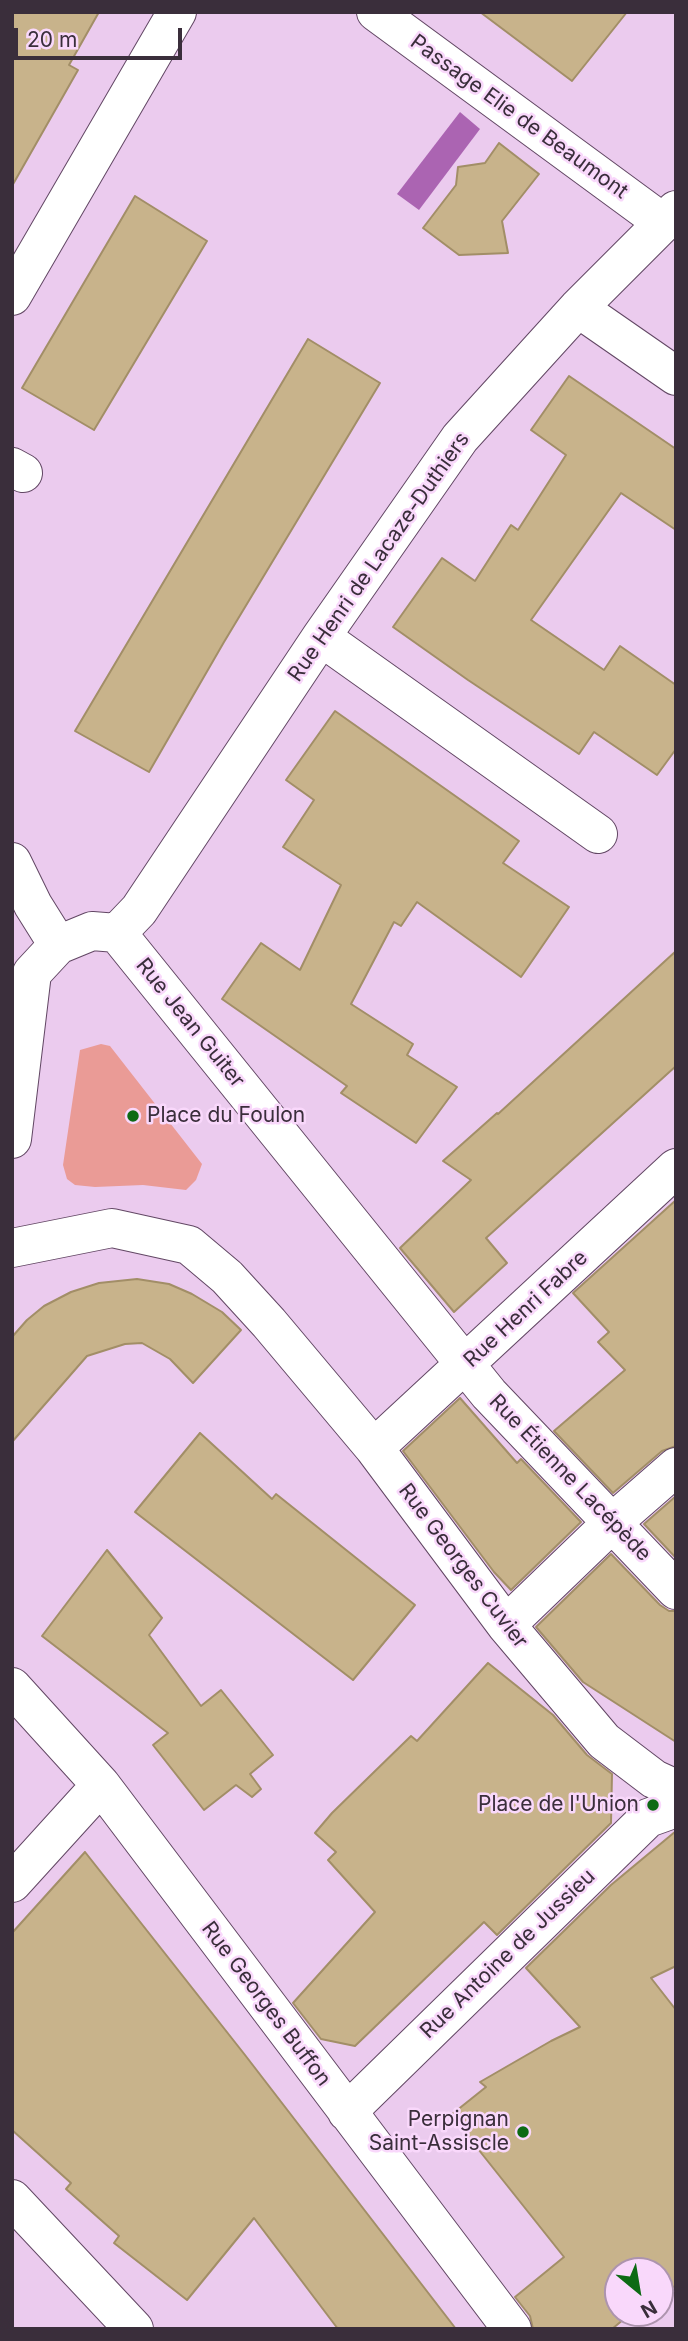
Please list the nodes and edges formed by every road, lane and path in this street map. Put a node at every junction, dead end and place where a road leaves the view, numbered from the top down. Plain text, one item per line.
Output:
1 (177, 12) edge
2 (376, 12) edge
3 (669, 216) edge
4 (12, 296) edge
5 (579, 307) junction
6 (676, 376) edge
7 (321, 637) junction
8 (598, 834) dead end
9 (12, 862) edge
10 (117, 933) junction
11 (58, 945) junction
12 (12, 1139) edge
13 (676, 1168) edge
14 (12, 1248) edge
15 (466, 1365) junction
16 (374, 1448) junction
17 (676, 1466) edge
18 (613, 1522) junction
19 (676, 1590) edge
20 (506, 1625) junction
21 (12, 1687) edge
22 (101, 1785) junction
23 (676, 1789) edge
24 (676, 1808) edge
25 (12, 1883) edge
26 (347, 2112) junction
27 (12, 2199) edge
28 (134, 2329) edge
29 (512, 2329) edge

1 - 4 street
2 - 3 street, Passage Elie de Beaumont
3 - 5 street, Rue Henri de Lacaze-Duthiers
5 - 6 street
5 - 7 street, Rue Henri de Lacaze-Duthiers
7 - 8 street
7 - 10 street, Rue Henri de Lacaze-Duthiers
9 - 11 street
10 - 11 street
10 - 15 street, Rue Jean Guiter
11 - 12 street
13 - 15 street, Rue Henri Fabre
14 - 16 street, Rue Georges Cuvier
15 - 16 street, Rue Henri Fabre
15 - 18 street, Rue Étienne Lacépède
16 - 20 street, Rue Georges Cuvier
17 - 18 street
18 - 19 street, Rue Étienne Lacépède
18 - 20 street
20 - 23 street, Rue Georges Cuvier
21 - 22 street, Rue Georges Buffon
22 - 25 street
22 - 26 street, Rue Georges Buffon
24 - 26 street, Rue Antoine de Jussieu
26 - 29 street, Rue Georges Buffon
27 - 28 street

